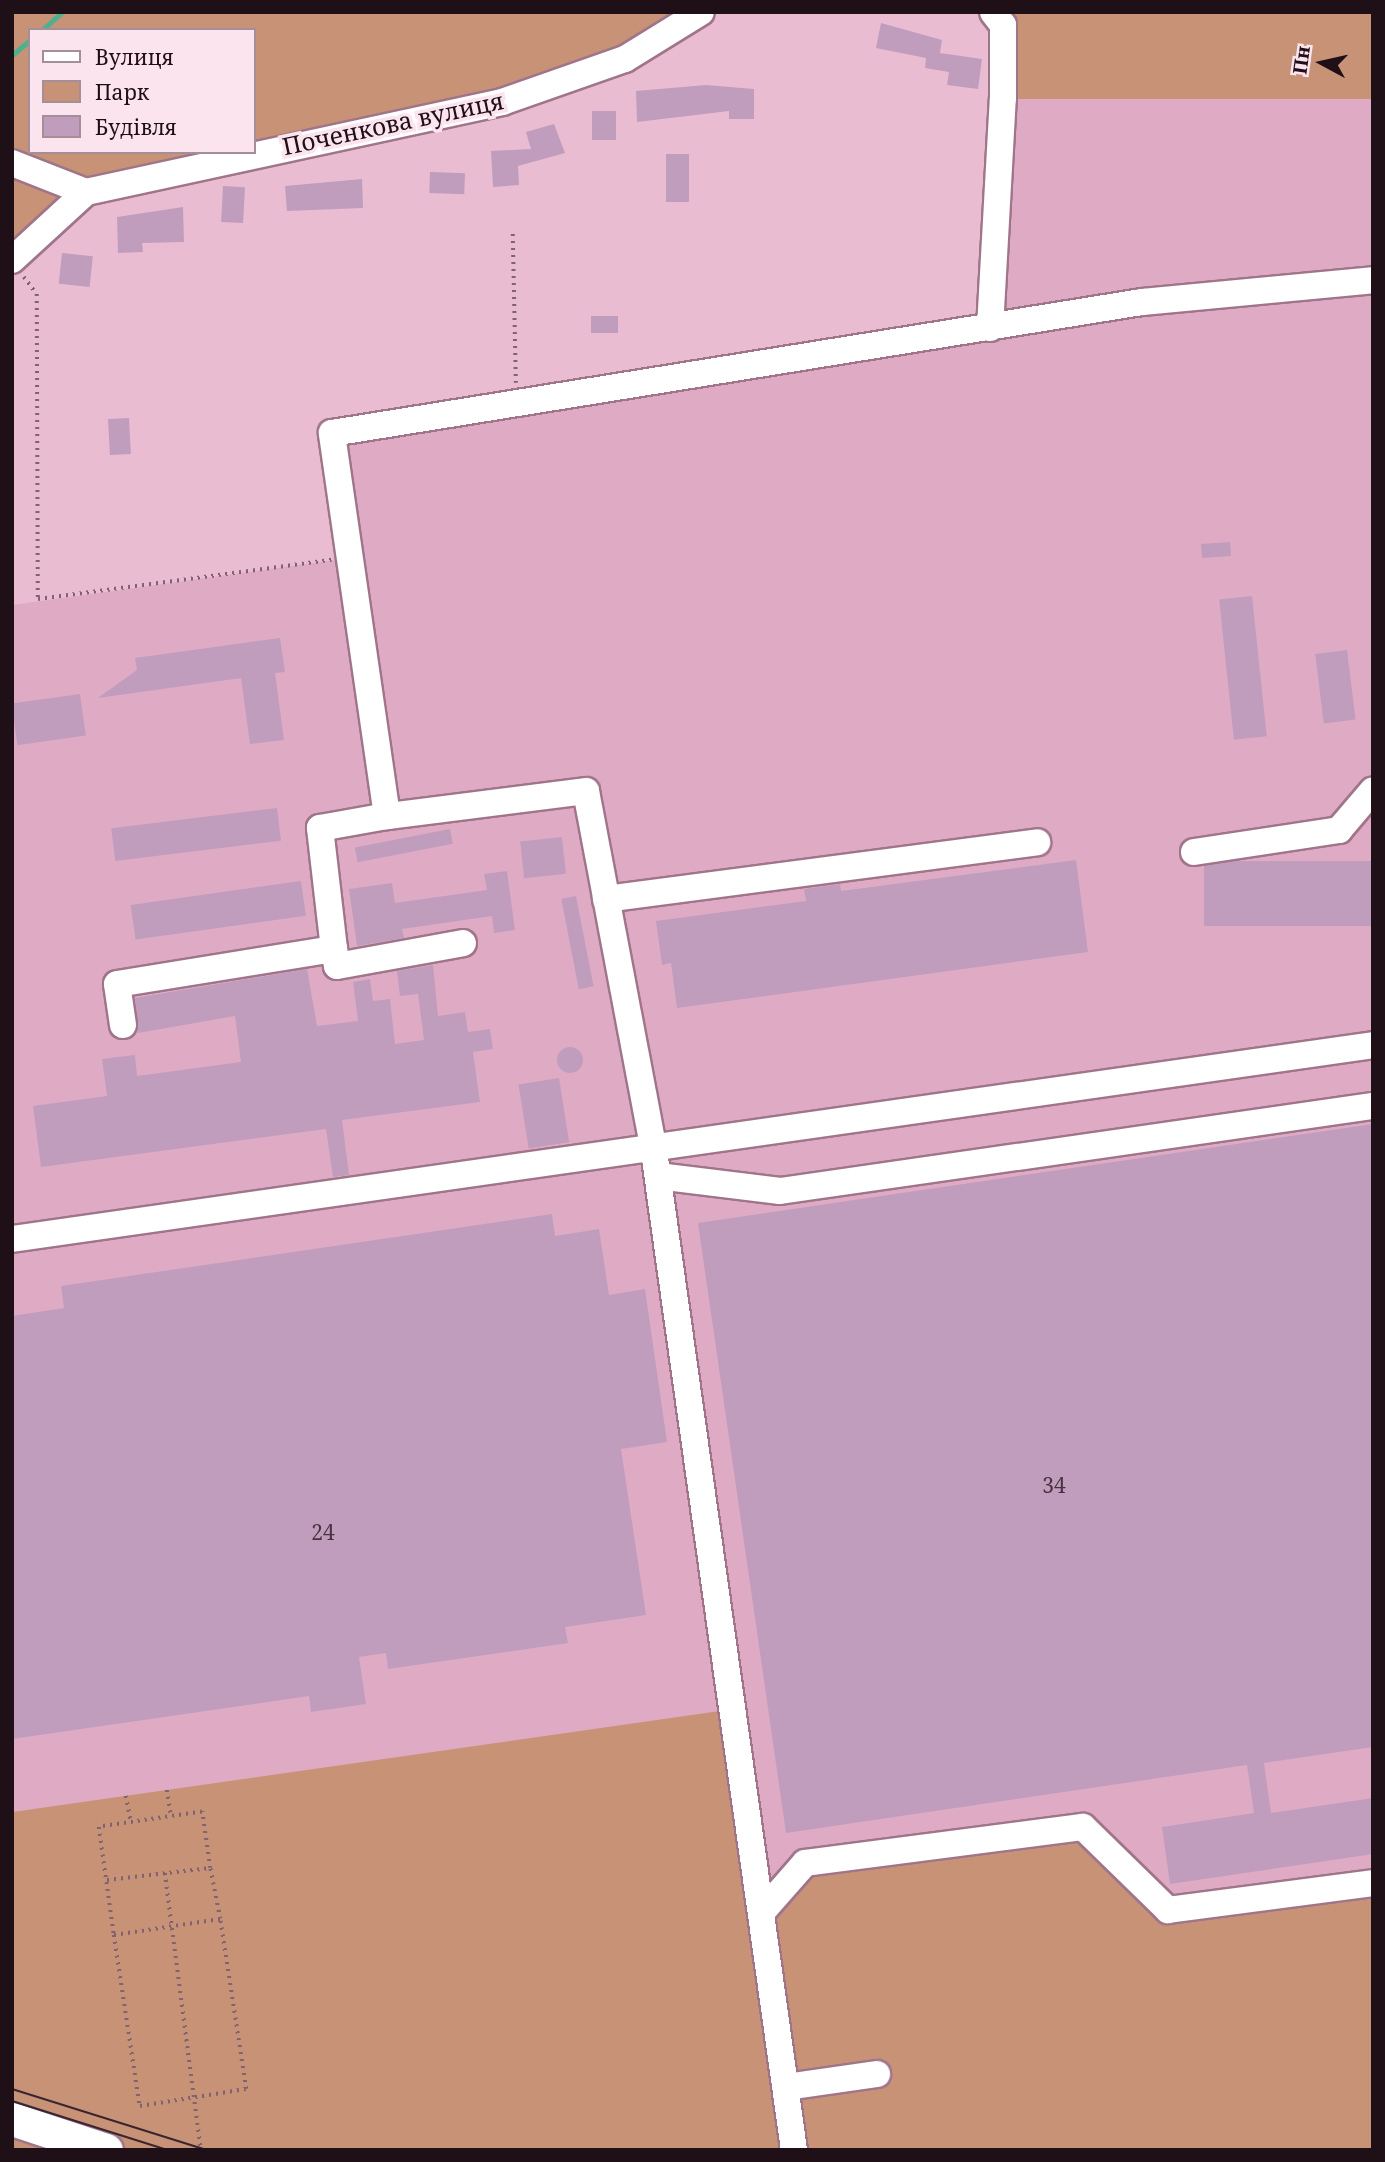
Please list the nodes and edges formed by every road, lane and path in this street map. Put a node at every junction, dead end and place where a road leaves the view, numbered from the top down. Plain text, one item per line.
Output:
1 (701, 12) edge
2 (993, 12) edge
3 (12, 163) edge
4 (86, 191) junction
5 (513, 234) dead end
6 (16, 266) edge
7 (1373, 280) edge
8 (990, 328) junction
9 (516, 399) junction
10 (349, 558) junction
11 (1373, 790) edge
12 (387, 816) junction
13 (1037, 842) dead end
14 (1194, 852) dead end
15 (606, 899) junction
16 (463, 943) dead end
17 (334, 949) junction
18 (123, 1025) dead end
19 (1373, 1045) edge
20 (1373, 1106) edge
21 (656, 1163) junction
22 (12, 1239) edge
23 (167, 1790) dead end
24 (126, 1796) dead end
25 (171, 1816) junction
26 (131, 1822) junction
27 (210, 1868) junction
28 (164, 1873) junction
29 (107, 1880) junction
30 (1373, 1883) edge
31 (762, 1912) junction
32 (220, 1919) junction
33 (171, 1926) junction
34 (114, 1935) junction
35 (877, 2074) dead end
36 (786, 2087) junction
37 (194, 2097) junction
38 (12, 2119) edge
39 (106, 2150) edge
40 (201, 2150) edge
41 (794, 2150) edge

1 - 4 street, Поченкова вулиця
2 - 8 street
3 - 4 street
4 - 6 street
5 - 9 path
6 - 10 path
7 - 8 street
8 - 9 street
9 - 10 street
10 - 12 street
11 - 14 street
12 - 15 street
12 - 17 street
13 - 15 street
15 - 21 street
16 - 17 street
17 - 18 street
19 - 21 street
20 - 21 street
21 - 22 street
21 - 31 street
23 - 25 path
24 - 26 path
25 - 26 path
25 - 27 path
26 - 29 path
27 - 28 path
27 - 32 path
28 - 29 path
28 - 33 path
29 - 34 path
30 - 31 street
31 - 36 street
32 - 33 path
32 - 37 path
33 - 34 path
33 - 37 path
34 - 37 path
35 - 36 street
36 - 41 street
37 - 40 path
38 - 39 main road

